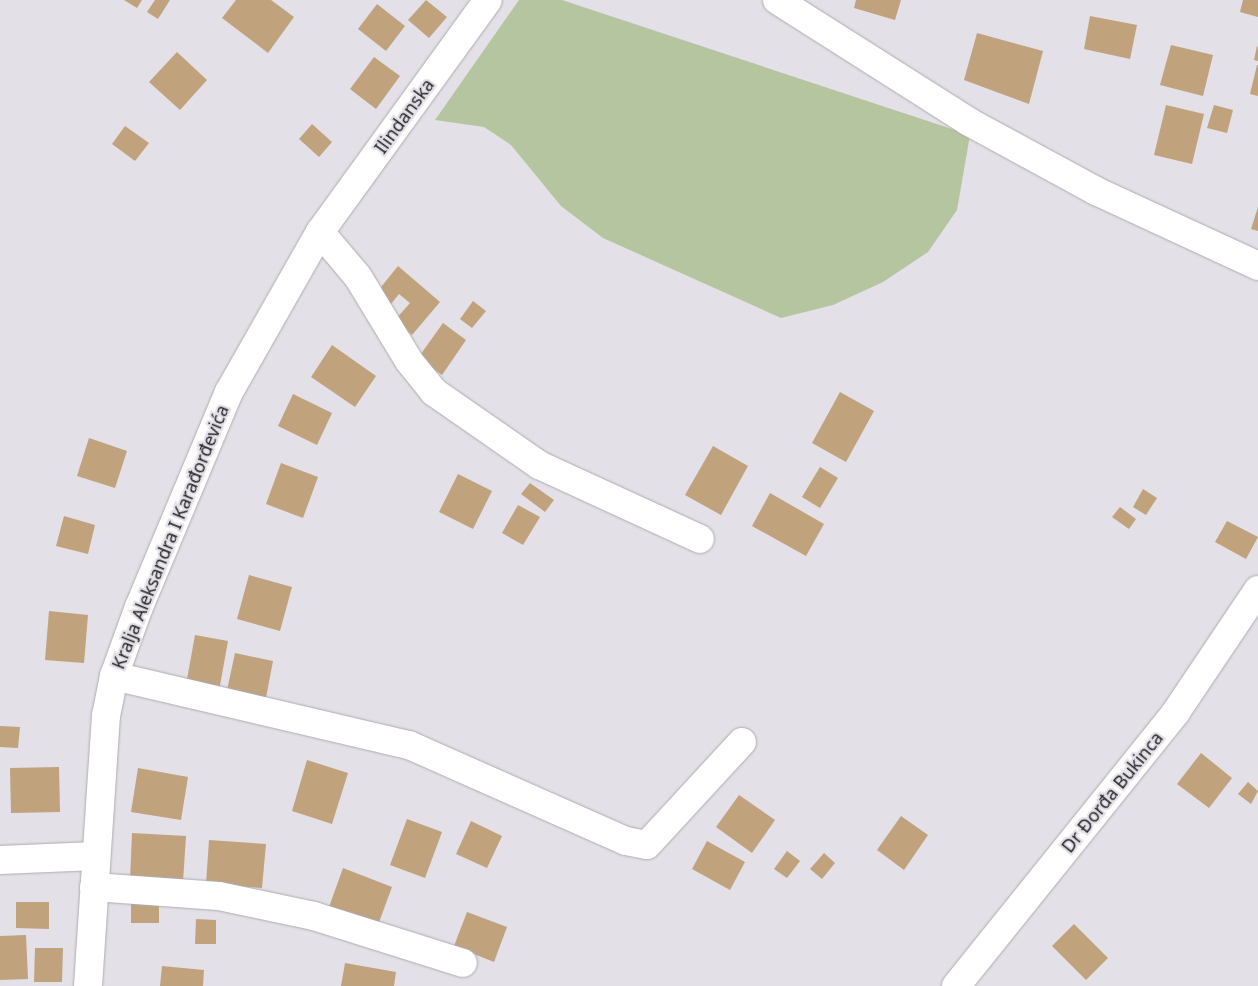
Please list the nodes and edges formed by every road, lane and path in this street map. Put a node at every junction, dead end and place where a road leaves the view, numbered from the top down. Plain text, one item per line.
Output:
1 (488, 0) edge
2 (776, 0) edge
3 (320, 232) junction
4 (1258, 266) edge
5 (700, 539) dead end
6 (1258, 590) edge
7 (114, 676) junction
8 (742, 742) dead end
9 (96, 856) junction
10 (0, 860) edge
11 (94, 887) junction
12 (463, 963) dead end
13 (88, 986) edge
14 (956, 986) edge

1 - 3 street, Ilindanska
2 - 4 street
3 - 5 street
3 - 7 street, Kralja Aleksandra I Karađorđevića
6 - 14 street, Dr Đorđa Bukinca
7 - 8 street
7 - 9 street, Kralja Aleksandra I Karađorđevića
9 - 10 street
9 - 11 street, Kralja Aleksandra I Karađorđevića
11 - 12 street
11 - 13 street, Kralja Aleksandra I Karađorđevića

